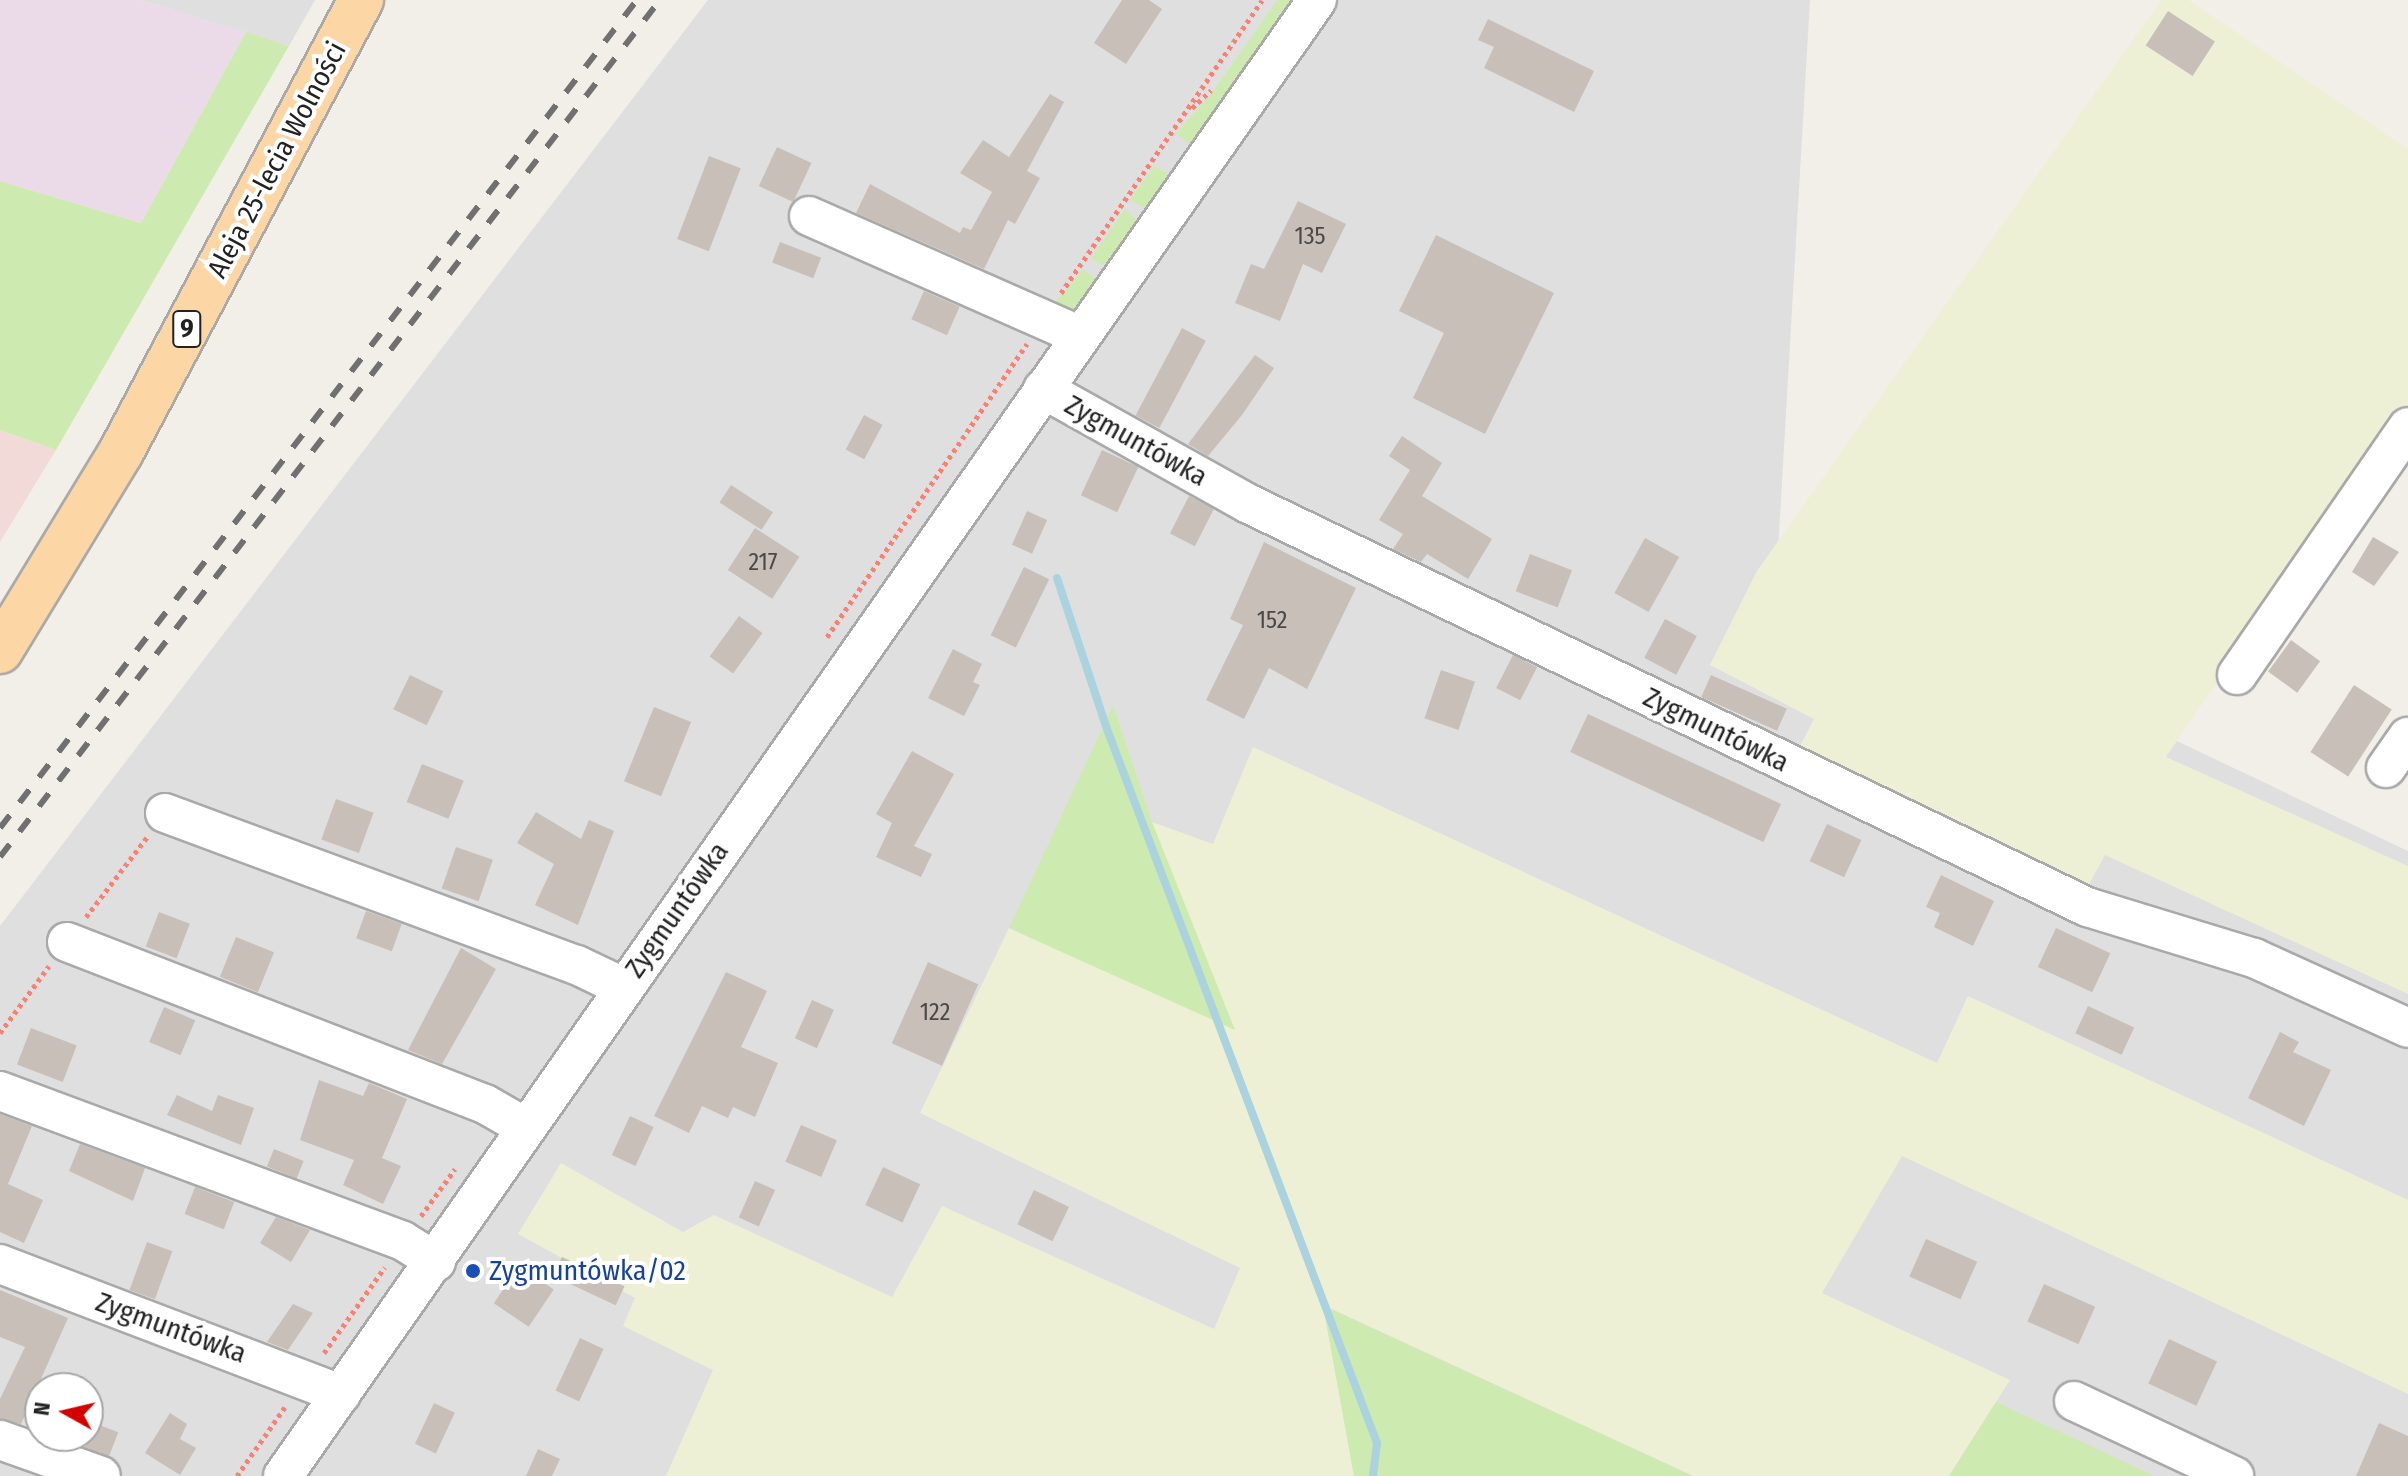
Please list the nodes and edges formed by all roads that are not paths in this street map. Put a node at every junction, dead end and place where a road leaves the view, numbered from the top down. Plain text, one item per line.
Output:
1 (361, 0) edge
2 (1317, 0) edge
3 (809, 216) dead end
4 (1081, 336) junction
5 (1043, 389) junction
6 (2408, 427) edge
7 (0, 651) edge
8 (2237, 675) dead end
9 (2408, 737) edge
10 (2386, 768) dead end
11 (165, 813) dead end
12 (67, 942) dead end
13 (623, 987) junction
14 (2408, 1028) edge
15 (0, 1091) edge
16 (525, 1127) junction
17 (436, 1262) junction
18 (0, 1264) edge
19 (341, 1394) junction
20 (2074, 1401) dead end
21 (0, 1440) edge
22 (101, 1476) edge
23 (283, 1476) edge
24 (2234, 1476) edge

1 - 7 main road, Aleja 25-lecia Wolności / 9
2 - 4 street, Zygmuntówka
3 - 4 street
4 - 5 street, Zygmuntówka
5 - 13 street, Zygmuntówka
5 - 14 street, Zygmuntówka
6 - 8 street
9 - 10 street
11 - 13 street
12 - 16 street
13 - 16 street, Zygmuntówka
15 - 17 street
16 - 17 street, Zygmuntówka
17 - 19 street, Zygmuntówka
18 - 19 street, Zygmuntówka
19 - 23 street, Zygmuntówka
20 - 24 street
21 - 22 street

